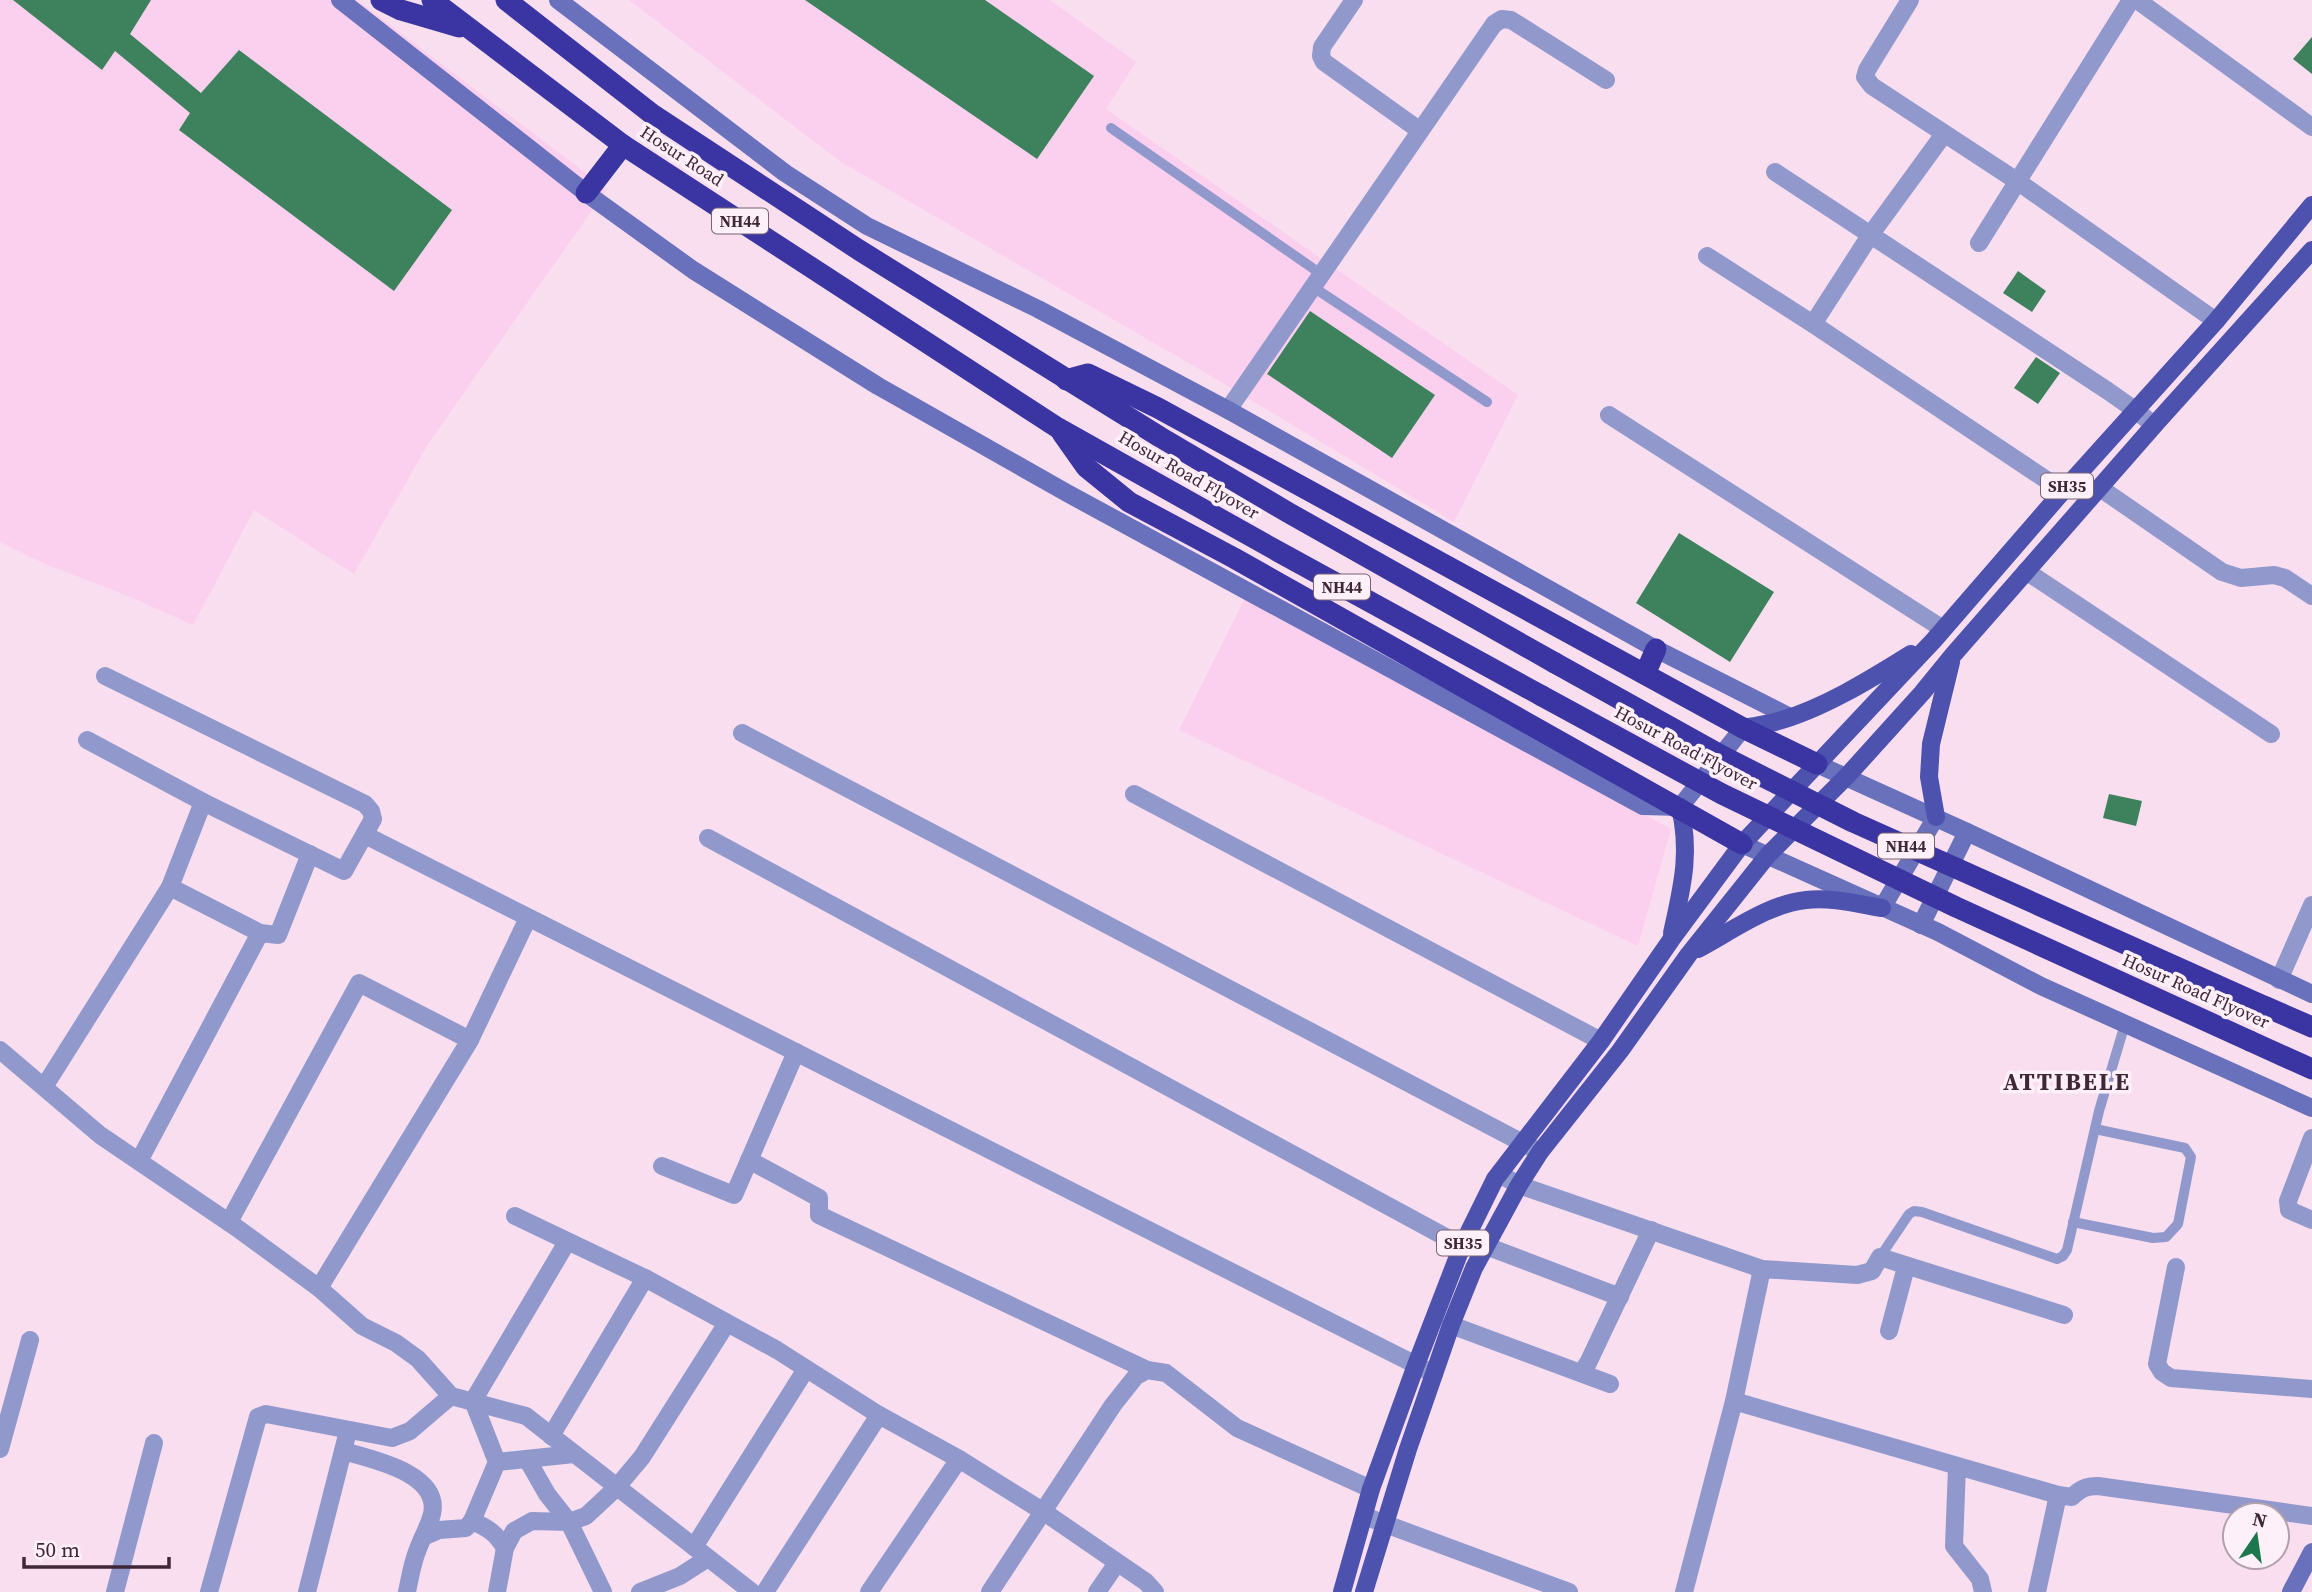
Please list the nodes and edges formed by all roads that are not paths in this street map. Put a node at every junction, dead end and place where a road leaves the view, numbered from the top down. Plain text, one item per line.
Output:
1 (340, 0) edge
2 (381, 0) edge
3 (432, 0) edge
4 (506, 0) edge
5 (558, 0) edge
6 (1354, 0) edge
7 (1910, 0) edge
8 (2131, 0) edge
9 (2137, 0) edge
10 (471, 31) junction
11 (1606, 80) dead end
12 (2312, 127) edge
13 (1111, 128) dead end
14 (1419, 130) junction
15 (1944, 134) junction
16 (623, 145) junction
17 (1775, 172) dead end
18 (2017, 181) junction
19 (586, 193) junction
20 (2310, 210) edge
21 (1871, 234) junction
22 (1979, 243) dead end
23 (2312, 250) edge
24 (1707, 256) dead end
25 (1317, 280) junction
26 (2216, 321) junction
27 (1813, 324) junction
28 (1066, 380) junction
29 (1487, 402) dead end
30 (1228, 410) junction
31 (2136, 410) junction
32 (1609, 415) dead end
33 (2154, 425) junction
34 (1058, 428) junction
35 (2100, 488) junction
36 (2063, 491) junction
37 (2026, 571) junction
38 (2312, 596) edge
39 (1939, 634) junction
40 (1656, 649) junction
41 (1953, 655) junction
42 (1645, 674) junction
43 (105, 676) dead end
44 (1790, 717) junction
45 (1743, 728) junction
46 (743, 733) dead end
47 (2271, 734) dead end
48 (87, 740) dead end
49 (1817, 764) junction
50 (1847, 776) junction
51 (1134, 794) dead end
52 (203, 802) junction
53 (1679, 807) junction
54 (1936, 817) junction
55 (1967, 832) junction
56 (365, 835) junction
57 (708, 838) dead end
58 (1742, 844) junction
59 (310, 854) junction
60 (1768, 855) junction
61 (170, 887) junction
62 (2312, 905) edge
63 (1882, 908) junction
64 (528, 918) junction
65 (1921, 925) junction
66 (260, 933) junction
67 (1671, 940) junction
68 (1689, 954) junction
69 (2279, 979) junction
70 (2312, 994) edge
71 (2125, 1024) junction
72 (2312, 1027) edge
73 (470, 1040) junction
74 (1601, 1041) junction
75 (0, 1050) edge
76 (796, 1052) junction
77 (2312, 1069) edge
78 (44, 1087) junction
79 (2312, 1108) edge
80 (2095, 1129) junction
81 (2312, 1138) edge
82 (1523, 1144) junction
83 (1540, 1152) junction
84 (749, 1160) junction
85 (139, 1161) junction
86 (662, 1166) dead end
87 (1499, 1174) junction
88 (1519, 1185) junction
89 (515, 1216) dead end
90 (2312, 1220) edge
91 (229, 1222) junction
92 (2073, 1222) junction
93 (1651, 1230) junction
94 (567, 1242) junction
95 (1462, 1246) junction
96 (1486, 1246) junction
97 (1880, 1257) junction
98 (1906, 1267) junction
99 (2176, 1267) dead end
100 (1762, 1269) junction
101 (645, 1278) junction
102 (319, 1288) junction
103 (1620, 1297) junction
104 (2064, 1315) dead end
105 (727, 1323) junction
106 (1451, 1325) junction
107 (1889, 1331) dead end
108 (30, 1340) dead end
109 (1416, 1365) junction
110 (806, 1369) junction
111 (1147, 1370) junction
112 (1581, 1373) junction
113 (1434, 1374) junction
114 (1610, 1384) dead end
115 (2312, 1390) edge
116 (451, 1396) junction
117 (473, 1401) junction
118 (1734, 1401) junction
119 (878, 1415) junction
120 (348, 1429) junction
121 (551, 1436) junction
122 (154, 1443) dead end
123 (0, 1449) edge
124 (343, 1451) junction
125 (574, 1454) junction
126 (527, 1459) junction
127 (959, 1459) junction
128 (497, 1462) junction
129 (1957, 1467) junction
130 (616, 1488) junction
131 (1371, 1489) junction
132 (2058, 1495) junction
133 (1044, 1512) junction
134 (1364, 1516) junction
135 (2312, 1516) edge
136 (472, 1521) junction
137 (569, 1522) junction
138 (1386, 1524) junction
139 (423, 1537) junction
140 (505, 1548) junction
141 (2312, 1552) edge
142 (701, 1553) junction
143 (1116, 1563) junction
144 (115, 1592) edge
145 (209, 1592) edge
146 (307, 1592) edge
147 (407, 1592) edge
148 (496, 1592) edge
149 (603, 1592) edge
150 (640, 1592) edge
151 (752, 1592) edge
152 (765, 1592) edge
153 (869, 1592) edge
154 (990, 1592) edge
155 (1097, 1592) edge
156 (1155, 1592) edge
157 (1342, 1592) edge
158 (1364, 1592) edge
159 (1569, 1592) edge
160 (1684, 1592) edge
161 (1983, 1592) edge
162 (2037, 1592) edge
163 (2291, 1592) edge

1 - 19 street
2 - 10 highway
3 - 10 highway, Hosur Road / NH44
4 - 28 highway, Hosur Road / NH44
5 - 30 street
6 - 14 street
7 - 15 street
8 - 18 street
9 - 12 street
10 - 16 highway, Hosur Road / NH44
11 - 14 street
13 - 25 lane
14 - 25 street
15 - 18 street
15 - 21 street
16 - 19 highway
16 - 34 highway, Hosur Road / NH44
17 - 21 street
18 - 22 street
18 - 26 street
19 - 53 street
20 - 26 main road, SH35
21 - 27 street
21 - 31 street
23 - 33 main road, SH35
24 - 27 street
25 - 29 lane
25 - 30 street
26 - 31 main road, SH35
27 - 36 street
28 - 42 highway
28 - 72 highway, Hosur Road Flyover / NH44, bridge
30 - 40 street
31 - 33 street
31 - 36 main road, SH35
32 - 39 street
33 - 35 main road, SH35
34 - 53 highway
34 - 77 highway, Hosur Road Flyover / NH44, bridge
35 - 37 main road, SH35
35 - 38 street
36 - 39 main road, SH35
37 - 41 main road, SH35
37 - 47 street
39 - 44 main road
39 - 49 main road, SH35
40 - 42 highway
40 - 44 street
41 - 50 main road, SH35
41 - 54 main road
42 - 45 highway
43 - 56 street
44 - 45 main road
45 - 49 highway
45 - 53 street
46 - 82 street
48 - 52 street
49 - 50 street
49 - 58 main road, SH35
50 - 54 street
50 - 60 main road, SH35
51 - 74 street
52 - 59 street
52 - 61 street
53 - 58 highway
53 - 67 main road
54 - 55 street
54 - 63 street
55 - 65 street
55 - 69 street
56 - 59 street
56 - 64 street
57 - 95 street
58 - 60 street
58 - 67 main road, SH35
59 - 66 street
60 - 63 street
60 - 68 main road, SH35
61 - 66 street
61 - 78 street
62 - 69 street
63 - 65 street
63 - 68 main road
64 - 73 street
64 - 76 street
65 - 71 street
66 - 85 street
67 - 68 main road
67 - 74 main road, SH35
68 - 83 main road, SH35
69 - 70 street
71 - 79 street
71 - 80 lane
73 - 91 street
73 - 102 street
74 - 82 main road, SH35
75 - 78 street
76 - 84 street
76 - 109 street
78 - 85 street
80 - 92 lane
80 - 92 lane
81 - 90 street
82 - 83 street
82 - 87 main road, SH35
83 - 88 main road, SH35
84 - 86 street
84 - 111 street
85 - 91 street
87 - 88 street
87 - 95 main road, SH35
88 - 93 street
88 - 96 main road, SH35
89 - 94 street
91 - 102 street
92 - 97 lane
93 - 100 street
93 - 103 street
94 - 101 street
94 - 117 street
95 - 109 main road, SH35
96 - 103 street
96 - 106 main road, SH35
97 - 98 street
97 - 100 street
98 - 104 street
98 - 107 street
99 - 115 street
100 - 118 street
101 - 105 street
101 - 121 street
102 - 116 street
103 - 112 street
105 - 110 street
105 - 130 street
106 - 112 street
106 - 113 main road, SH35
108 - 123 street
109 - 113 street
109 - 131 main road, SH35
110 - 119 street
110 - 142 street
111 - 131 street
111 - 133 street
112 - 114 street
113 - 138 main road, SH35
116 - 117 street
116 - 120 street
117 - 121 street
117 - 128 street
118 - 129 street
118 - 160 street
119 - 127 street
119 - 152 street
120 - 124 street
120 - 145 street
121 - 125 street
122 - 144 street
124 - 139 street
124 - 146 street
125 - 126 street
125 - 130 street
126 - 128 street
126 - 137 street
127 - 133 street
127 - 153 street
128 - 136 street
129 - 132 street
129 - 161 street
130 - 137 street
130 - 142 street
131 - 134 main road, SH35
132 - 135 street
132 - 162 street
133 - 143 street
133 - 154 street
134 - 138 street
134 - 157 main road, SH35
136 - 139 street
136 - 140 street
137 - 140 street
137 - 149 street
138 - 158 main road, SH35
138 - 159 street
139 - 147 street
140 - 148 street
141 - 163 street
142 - 150 street
142 - 151 street
143 - 155 street
143 - 156 street

